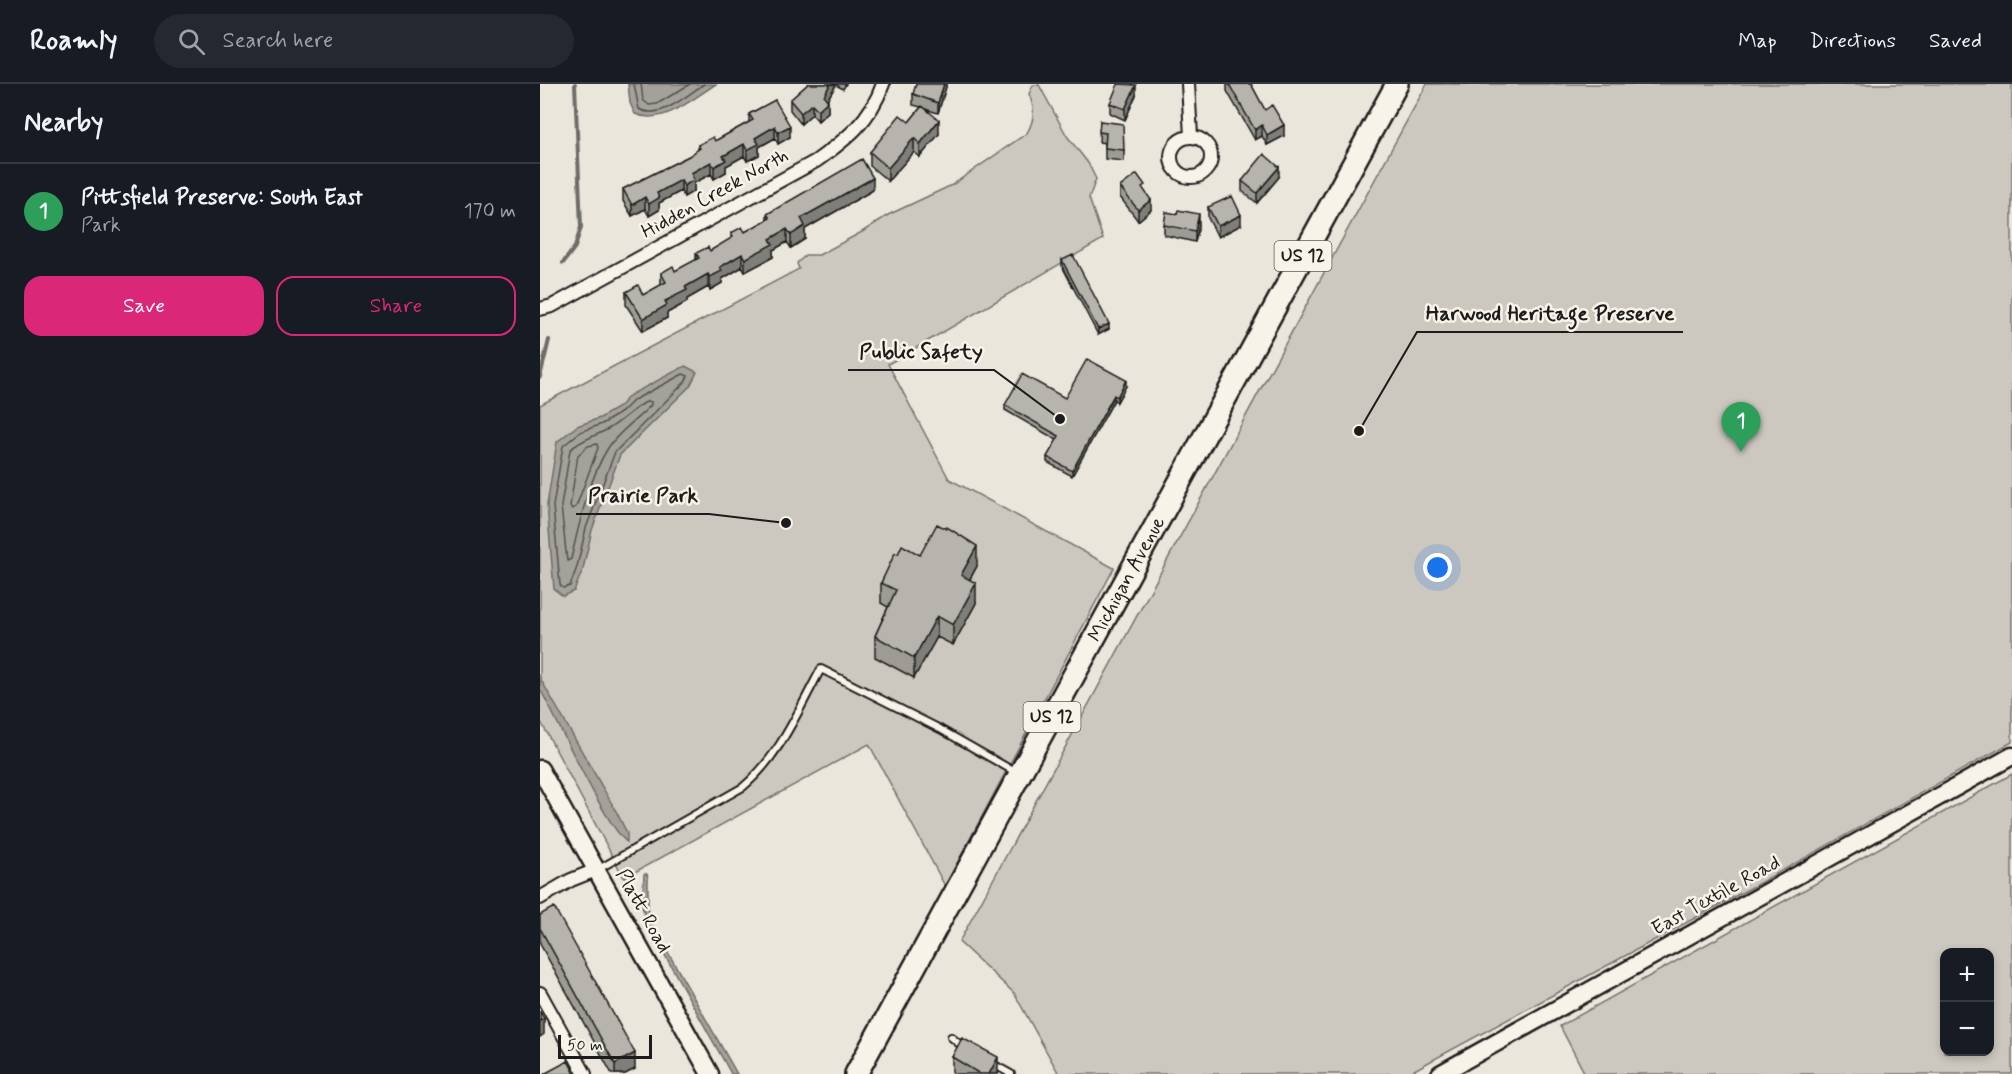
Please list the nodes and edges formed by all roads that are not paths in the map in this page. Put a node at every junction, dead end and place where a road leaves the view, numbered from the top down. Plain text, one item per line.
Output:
1 (883, 84) edge
2 (1188, 84) edge
3 (1397, 84) edge
4 (1191, 136) dead end
5 (540, 309) edge
6 (2012, 756) edge
7 (540, 769) edge
8 (1020, 775) junction
9 (596, 870) junction
10 (540, 898) edge
11 (540, 993) edge
12 (951, 1036) dead end
13 (973, 1052) edge
14 (982, 1058) edge
15 (585, 1074) edge
16 (710, 1074) edge
17 (855, 1074) edge
18 (1011, 1074) edge
19 (1440, 1074) edge

1 - 5 street, Hidden Creek North
2 - 4 street
3 - 8 highway, Michigan Avenue / US 12
6 - 19 main road, East Textile Road
7 - 9 main road, Platt Road
8 - 9 lane
8 - 17 highway, Michigan Avenue / US 12
9 - 10 street
9 - 16 main road, Platt Road
11 - 15 street
12 - 13 lane
14 - 18 lane

